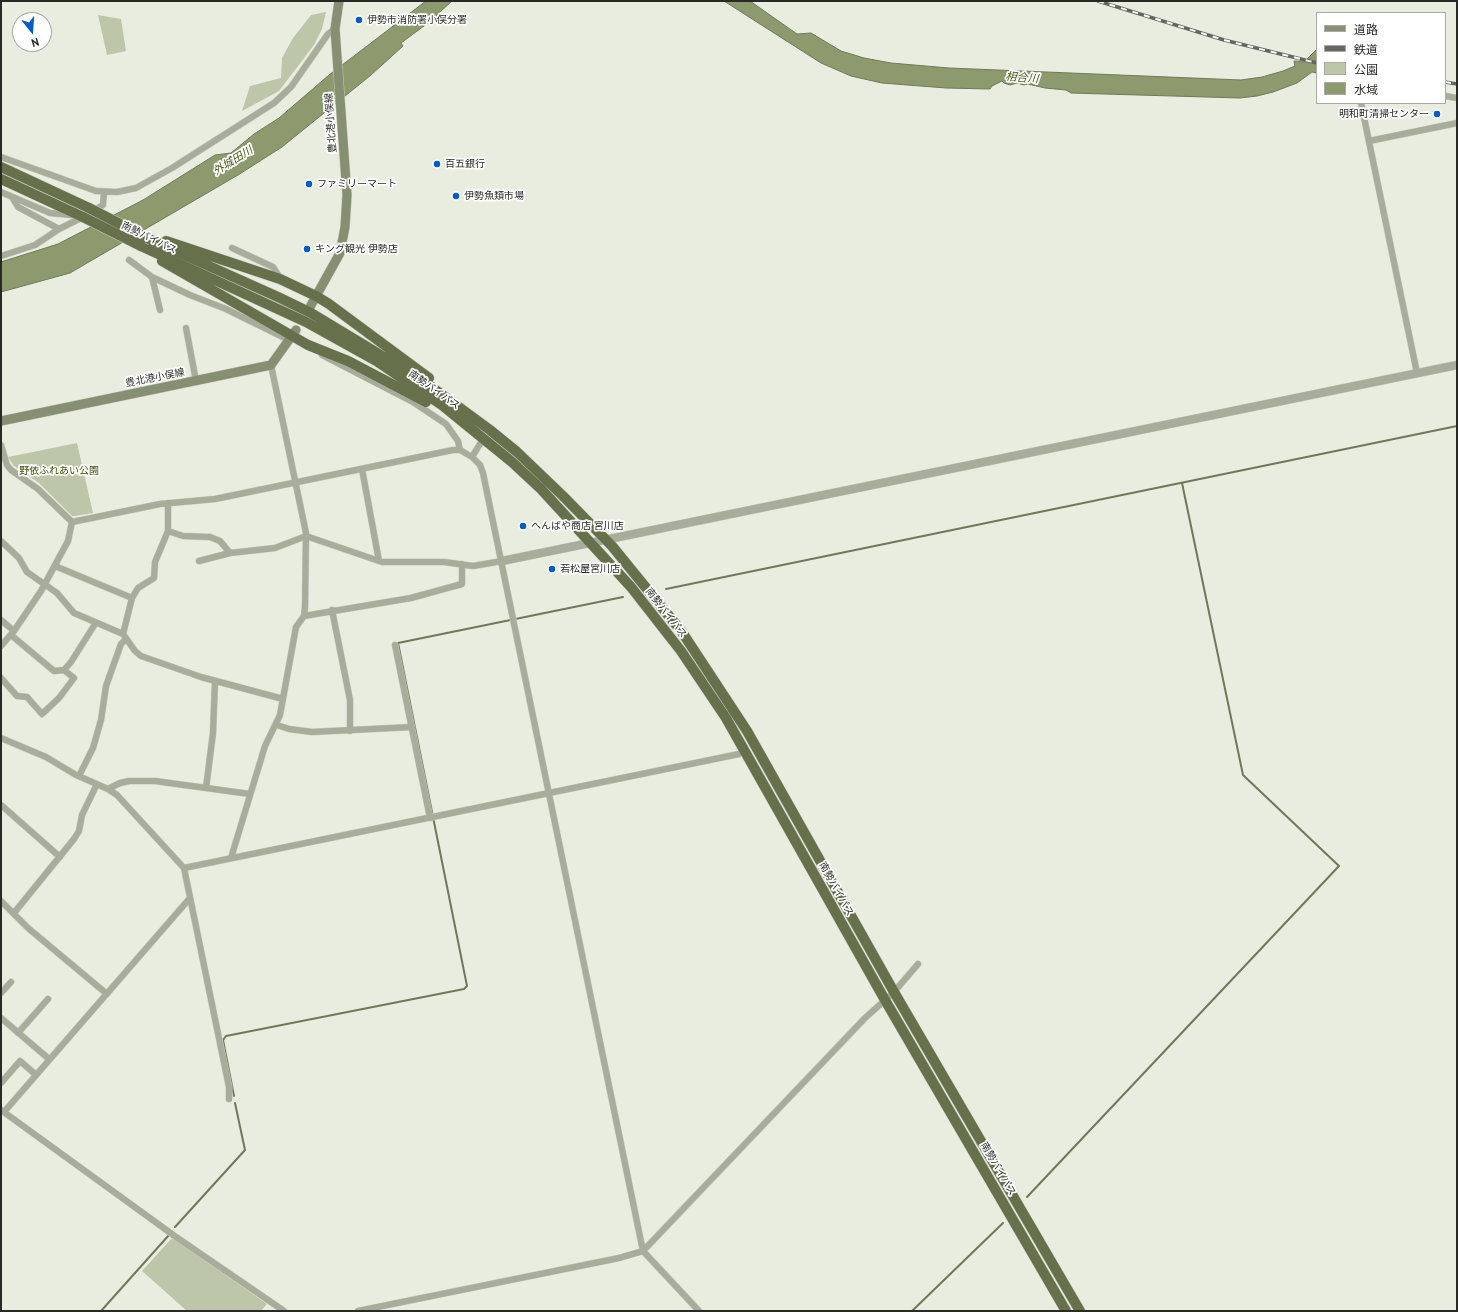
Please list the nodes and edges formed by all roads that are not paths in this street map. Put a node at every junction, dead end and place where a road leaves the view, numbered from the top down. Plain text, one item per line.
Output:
1 (339, 1) edge
2 (336, 30) junction
3 (1446, 96) edge
4 (1457, 98) edge
5 (1361, 104) edge
6 (1457, 123) edge
7 (1369, 141) junction
8 (1, 157) edge
9 (1, 167) edge
10 (1, 179) edge
11 (1, 192) edge
12 (104, 192) junction
13 (12, 197) junction
14 (83, 217) junction
15 (59, 229) junction
16 (137, 233) junction
17 (129, 241) junction
18 (232, 248) dead end
19 (1, 256) edge
20 (130, 260) dead end
21 (152, 276) junction
22 (280, 279) junction
23 (316, 296) junction
24 (310, 308) dead end
25 (160, 310) dead end
26 (186, 328) dead end
27 (292, 336) junction
28 (308, 345) junction
29 (271, 365) junction
30 (1457, 365) edge
31 (1417, 373) junction
32 (196, 381) junction
33 (1, 421) edge
34 (490, 430) junction
35 (483, 439) junction
36 (1, 445) edge
37 (460, 450) junction
38 (472, 457) junction
39 (7, 465) junction
40 (1, 469) edge
41 (362, 469) junction
42 (296, 482) junction
43 (168, 503) junction
44 (72, 522) junction
45 (168, 531) junction
46 (306, 536) junction
47 (1, 541) edge
48 (607, 541) junction
49 (592, 543) junction
50 (230, 553) junction
51 (199, 561) dead end
52 (379, 561) junction
53 (502, 561) junction
54 (462, 564) junction
55 (54, 566) junction
56 (44, 585) junction
57 (132, 598) junction
58 (332, 610) junction
59 (304, 616) junction
60 (1, 620) edge
61 (95, 624) junction
62 (13, 633) junction
63 (124, 637) junction
64 (395, 645) dead end
65 (1, 646) edge
66 (64, 670) junction
67 (1, 678) edge
68 (215, 681) junction
69 (283, 699) junction
70 (277, 724) junction
71 (412, 727) junction
72 (350, 730) junction
73 (1, 738) edge
74 (739, 754) dead end
75 (79, 776) junction
76 (97, 784) junction
77 (206, 788) junction
78 (108, 789) junction
79 (549, 793) junction
80 (250, 794) junction
81 (1, 805) edge
82 (433, 817) junction
83 (60, 857) junction
84 (231, 858) junction
85 (184, 868) junction
86 (190, 898) junction
87 (2, 903) edge
88 (14, 913) junction
89 (918, 964) dead end
90 (11, 982) dead end
91 (894, 992) junction
92 (1, 993) edge
93 (107, 994) junction
94 (48, 999) dead end
95 (885, 1000) junction
96 (1, 1018) edge
97 (18, 1033) junction
98 (49, 1059) junction
99 (35, 1074) junction
100 (1, 1083) edge
101 (229, 1099) dead end
102 (2, 1111) edge
103 (643, 1251) junction
104 (284, 1311) edge
105 (358, 1311) edge
106 (699, 1311) edge
107 (1066, 1311) edge
108 (1080, 1311) edge

1 - 2 main road, 豊北港小俣線
2 - 12 street
2 - 23 main road, 豊北港小俣線
3 - 4 street
5 - 7 street
6 - 7 street
7 - 31 street
8 - 12 street
9 - 16 highway, 南勢バイパス, bridge
10 - 14 highway, 南勢バイパス
11 - 13 street
12 - 15 street
13 - 14 street
13 - 15 street
14 - 17 highway, 南勢バイパス, bridge
15 - 19 street
16 - 22 highway
16 - 34 highway, 南勢バイパス, bridge
17 - 27 highway
17 - 35 highway, 南勢バイパス, bridge
18 - 22 street
20 - 21 street
21 - 25 street
21 - 27 street
22 - 23 highway
23 - 24 main road, 豊北港小俣線
23 - 34 highway
26 - 32 street
27 - 28 highway
27 - 29 main road
28 - 35 highway
28 - 37 street
29 - 32 main road, 豊北港小俣線
29 - 42 street
30 - 31 street
31 - 48 street
32 - 33 main road, 豊北港小俣線
34 - 48 highway, 南勢バイパス
35 - 38 street
35 - 49 highway, 南勢バイパス
36 - 39 street
37 - 38 street
37 - 41 street
38 - 53 street
39 - 40 street
39 - 44 street
41 - 42 street
41 - 52 street
42 - 43 street
42 - 46 street
43 - 44 street
43 - 45 street
44 - 55 street
45 - 50 street
45 - 57 street
46 - 50 street
46 - 52 street
46 - 59 street
47 - 56 street
48 - 49 street
48 - 91 highway, 南勢バイパス
49 - 53 street
49 - 95 highway, 南勢バイパス
50 - 51 street
52 - 54 street
53 - 54 street
53 - 79 street
54 - 58 street
55 - 56 street
55 - 57 street
56 - 61 street
56 - 62 street
57 - 63 street
58 - 59 street
58 - 72 street
59 - 69 street
60 - 62 street
61 - 63 street
61 - 66 street
62 - 65 street
62 - 66 street
63 - 68 street
63 - 75 street
64 - 71 street
66 - 67 street
68 - 69 street
68 - 77 street
69 - 70 street
70 - 72 street
70 - 80 street
71 - 72 street
71 - 82 street
73 - 75 street
74 - 79 street
75 - 76 street
76 - 78 street
76 - 83 street
77 - 78 street
77 - 80 street
78 - 85 street
79 - 82 street
79 - 103 street
80 - 84 street
81 - 83 street
82 - 84 street
83 - 88 street
84 - 85 street
85 - 86 street
86 - 93 street
86 - 101 street
87 - 88 street
88 - 93 street
89 - 91 street
90 - 92 street
91 - 95 street
91 - 108 highway, 南勢バイパス
93 - 98 street
94 - 97 street
95 - 103 street
95 - 107 highway, 南勢バイパス
96 - 97 street
97 - 98 street
98 - 99 street
99 - 100 street
99 - 102 street
102 - 104 street
103 - 105 street
103 - 106 street

